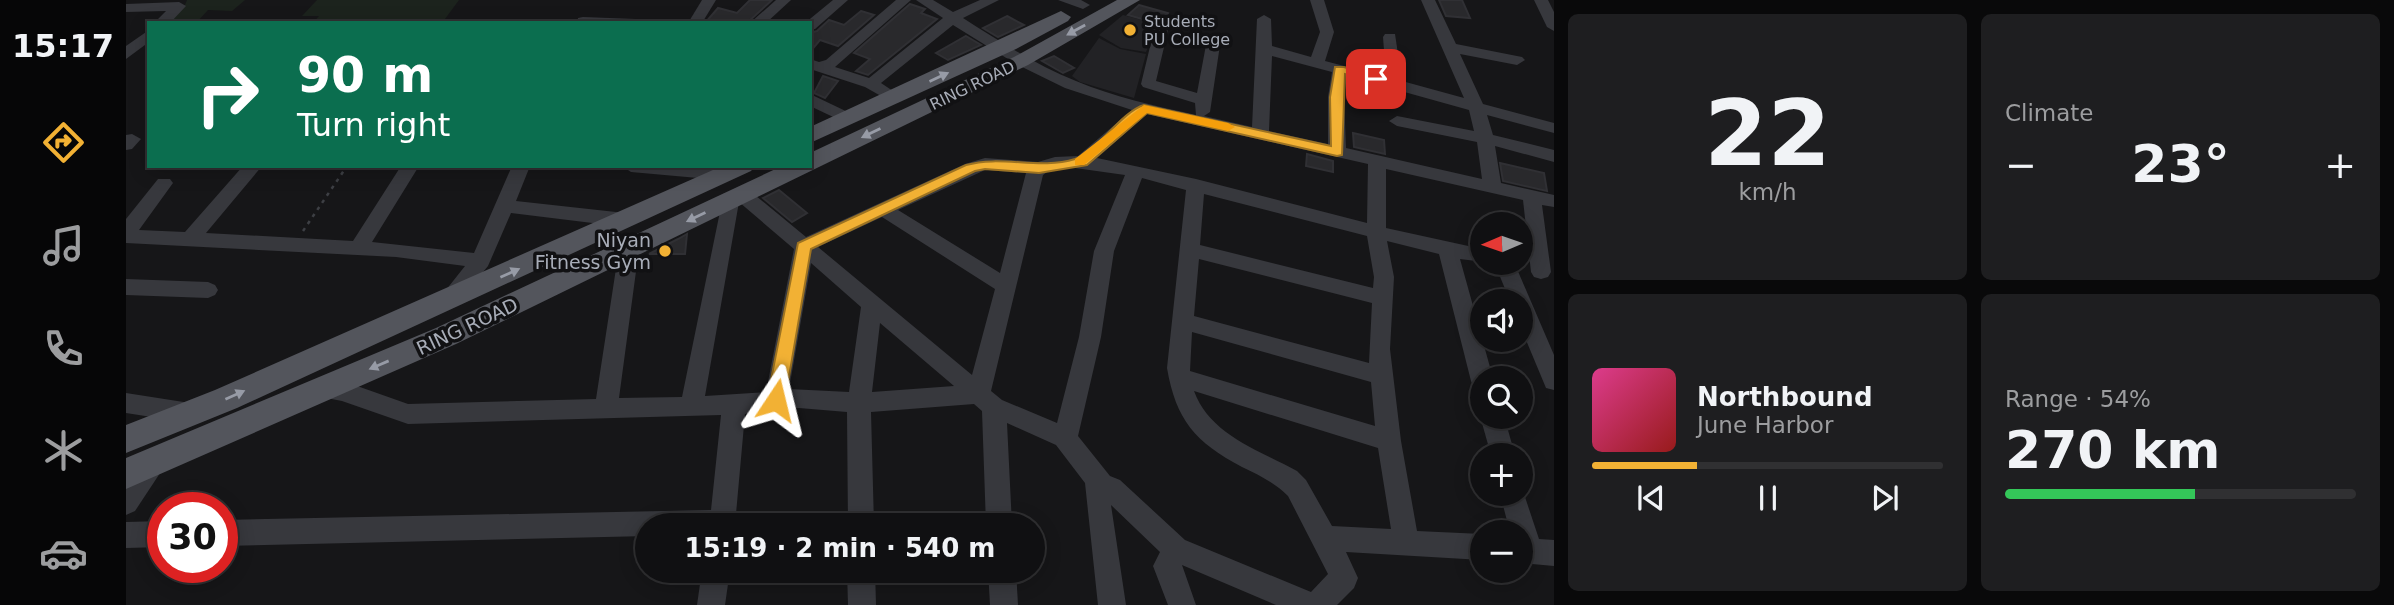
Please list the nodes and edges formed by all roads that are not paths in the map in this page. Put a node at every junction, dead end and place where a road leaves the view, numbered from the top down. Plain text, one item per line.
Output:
1 (709, 0) edge
2 (784, 0) edge
3 (841, 0) edge
4 (904, 0) edge
5 (923, 0) edge
6 (992, 0) edge
7 (1131, 0) edge
8 (1317, 0) edge
9 (1428, 0) edge
10 (1541, 0) edge
11 (1080, 2) edge
12 (126, 8) edge
13 (585, 18) edge
14 (952, 18) junction
15 (1264, 19) dead end
16 (163, 21) edge
17 (616, 21) edge
18 (696, 21) edge
19 (759, 21) edge
20 (812, 24) edge
21 (1162, 26) dead end
22 (1554, 27) edge
23 (147, 36) edge
24 (1390, 37) dead end
25 (1213, 45) dead end
26 (1002, 48) junction
27 (1450, 48) junction
28 (1265, 49) junction
29 (126, 54) edge
30 (1517, 60) dead end
31 (1021, 61) junction
32 (1317, 63) junction
33 (815, 66) edge
34 (1340, 69) junction
35 (871, 84) junction
36 (1394, 84) junction
37 (894, 97) junction
38 (812, 100) edge
39 (1203, 100) junction
40 (1476, 106) junction
41 (1144, 108) junction
42 (848, 118) junction
43 (1201, 121) junction
44 (1397, 121) dead end
45 (1554, 128) edge
46 (1260, 134) junction
47 (812, 135) edge
48 (1485, 138) junction
49 (1337, 152) junction
50 (1554, 156) edge
51 (1377, 160) junction
52 (812, 161) edge
53 (1082, 162) junction
54 (251, 168) edge
55 (409, 168) edge
56 (520, 168) edge
57 (742, 168) edge
58 (796, 168) edge
59 (1039, 168) junction
60 (683, 169) edge
61 (1136, 171) junction
62 (164, 183) dead end
63 (1196, 185) junction
64 (1492, 186) junction
65 (730, 191) junction
66 (1532, 195) junction
67 (1554, 201) edge
68 (504, 206) junction
69 (883, 209) junction
70 (625, 220) junction
71 (1376, 232) junction
72 (126, 235) edge
73 (190, 239) junction
74 (804, 246) junction
75 (358, 248) junction
76 (629, 249) junction
77 (1448, 249) junction
78 (1190, 250) junction
79 (1470, 254) edge
80 (481, 261) junction
81 (1548, 274) edge
82 (1512, 275) edge
83 (126, 287) edge
84 (1007, 287) junction
85 (208, 290) dead end
86 (1382, 298) junction
87 (448, 300) junction
88 (872, 304) junction
89 (1183, 321) junction
90 (1478, 366) edge
91 (1381, 375) junction
92 (1179, 377) junction
93 (1554, 381) edge
94 (324, 388) junction
95 (776, 400) junction
96 (986, 400) junction
97 (126, 403) edge
98 (859, 403) junction
99 (734, 405) junction
100 (692, 406) junction
101 (606, 408) junction
102 (190, 412) junction
103 (1065, 438) junction
104 (126, 439) edge
105 (1389, 440) junction
106 (190, 448) junction
107 (156, 461) junction
108 (126, 474) edge
109 (1103, 487) junction
110 (126, 503) edge
111 (1517, 506) edge
112 (723, 513) edge
113 (861, 513) edge
114 (998, 513) edge
115 (635, 525) edge
116 (238, 533) edge
117 (147, 534) edge
118 (126, 535) edge
119 (1325, 538) junction
120 (1406, 541) junction
121 (1470, 546) edge
122 (1176, 549) junction
123 (1534, 551) edge
124 (714, 583) edge
125 (861, 583) edge
126 (1003, 583) edge
127 (1304, 604) edge
128 (711, 605) edge
129 (862, 605) edge
130 (1004, 605) edge
131 (1112, 605) edge
132 (1182, 605) edge

1 - 18 street
2 - 19 street
3 - 20 street
4 - 33 street
5 - 14 street
6 - 14 street
7 -> 31 main road, RING ROAD
8 - 32 street
9 - 27 street
10 - 22 street
11 - 26 main road, RING ROAD
12 - 16 street
13 - 17 street
14 - 26 street
14 - 35 street
15 - 28 street
21 - 39 street
23 - 29 street
24 - 36 street
25 - 39 street
26 - 31 street
37 -> 26 main road, RING ROAD
27 - 30 street
27 - 40 street
28 - 32 street
28 - 46 street
31 - 41 street
31 -> 52 main road, RING ROAD
32 - 34 street
33 - 35 street
34 - 36 street
34 - 49 street
35 - 37 street
36 - 40 street
37 - 42 main road, RING ROAD
38 - 42 street
39 - 43 street
40 - 45 street
40 - 48 street
41 - 43 street
41 - 53 street
42 - 47 main road, RING ROAD
43 - 46 street
44 - 48 street
46 - 49 street
48 - 50 street
48 - 64 street
49 - 51 street
51 - 64 street
51 - 71 street
53 - 59 street
53 - 61 street
54 - 73 street
55 - 75 street
56 - 68 street
57 - 65 main road, RING ROAD
58 - 65 main road, RING ROAD
59 - 69 street
59 - 84 street
60 - 65 street
61 - 63 street
61 - 103 street
62 - 72 street
63 - 71 street
63 - 78 street
64 - 66 street
65 - 70 main road, RING ROAD
65 - 74 street
65 -> 76 main road, RING ROAD
65 - 100 street
66 - 67 street
66 - 81 street
68 - 70 street
68 - 80 street
69 - 74 street
69 - 84 street
87 -> 70 main road, RING ROAD
71 - 77 street
71 - 86 street
72 - 73 street
73 - 75 street
74 - 88 street
74 - 95 street
75 - 80 street
76 -> 94 main road, RING ROAD
76 - 101 street
77 - 79 street
77 - 90 street
78 - 86 street
78 - 89 street
80 - 87 street
82 - 93 street
83 - 85 street
84 - 96 street
86 - 91 street
102 -> 87 main road, RING ROAD
88 - 96 street
88 - 98 street
89 - 91 street
89 - 92 street
91 - 105 street
92 - 105 street
92 - 119 street
94 - 101 street
94 - 106 main road, RING ROAD
95 - 98 street
95 - 99 street
96 - 98 street
96 - 103 street
96 - 114 street
97 - 102 street
98 - 113 street
99 - 100 street
99 - 112 street
100 - 101 street
102 - 104 main road, RING ROAD
102 - 106 main road
103 - 109 street
105 - 120 street
106 - 107 main road, RING ROAD
107 - 108 main road, RING ROAD
107 - 110 street
109 - 122 street
109 - 131 street
111 - 123 street
115 - 116 street
117 - 118 street
119 - 120 street
119 - 127 street
120 - 121 street
122 - 127 street
122 - 132 street
124 - 128 street
125 - 129 street
126 - 130 street

